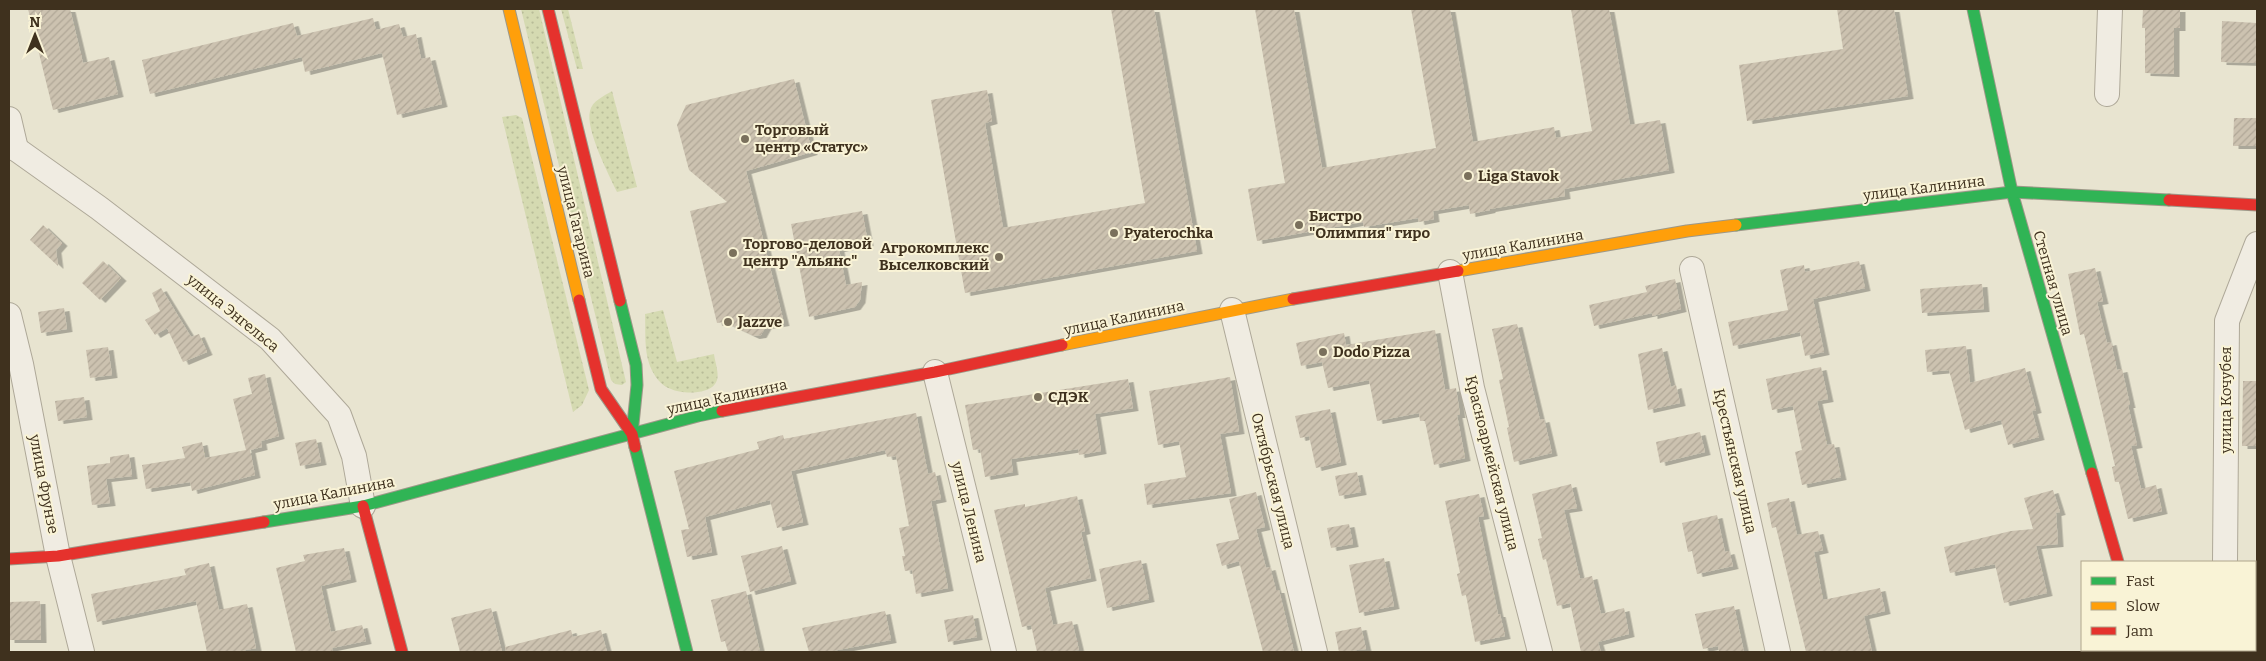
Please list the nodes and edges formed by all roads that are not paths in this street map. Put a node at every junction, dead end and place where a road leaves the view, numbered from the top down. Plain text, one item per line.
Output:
1 (508, 9) edge
2 (548, 9) edge
3 (1973, 9) edge
4 (2110, 9) edge
5 (2107, 94) dead end
6 (9, 119) edge
7 (12, 147) edge
8 (2012, 192) junction
9 (2257, 205) edge
10 (2257, 244) edge
11 (1692, 269) dead end
12 (1450, 272) junction
13 (1232, 310) junction
14 (9, 315) edge
15 (935, 372) junction
16 (632, 434) junction
17 (363, 506) junction
18 (58, 556) junction
19 (9, 559) edge
20 (2118, 561) edge
21 (2225, 561) edge
22 (82, 652) edge
23 (402, 652) edge
24 (687, 652) edge
25 (1004, 652) edge
26 (1315, 652) edge
27 (1540, 652) edge
28 (1778, 652) edge

1 - 16 main road, улица Гагарина
2 - 16 main road, улица Гагарина
3 - 8 main road, Степная улица
4 - 5 street
6 - 7 street, улица Энгельса
7 - 17 street, улица Энгельса
8 - 9 main road, улица Калинина
8 - 12 main road, улица Калинина
8 - 20 main road, Степная улица
10 - 21 street, улица Кочубея
11 - 28 street, Крестьянская улица
12 - 13 main road, улица Калинина
12 - 27 street, Красноармейская улица
13 - 15 main road, улица Калинина
13 - 26 street, Октябрьская улица
14 - 18 street, улица Фрунзе
15 - 16 main road, улица Калинина
15 - 25 street, улица Ленина
16 - 17 main road, улица Калинина
16 - 24 main road, улица Гагарина
17 - 18 main road, улица Калинина
17 - 23 main road, улица Энгельса
18 - 19 main road, улица Калинина
18 - 22 street, улица Фрунзе

